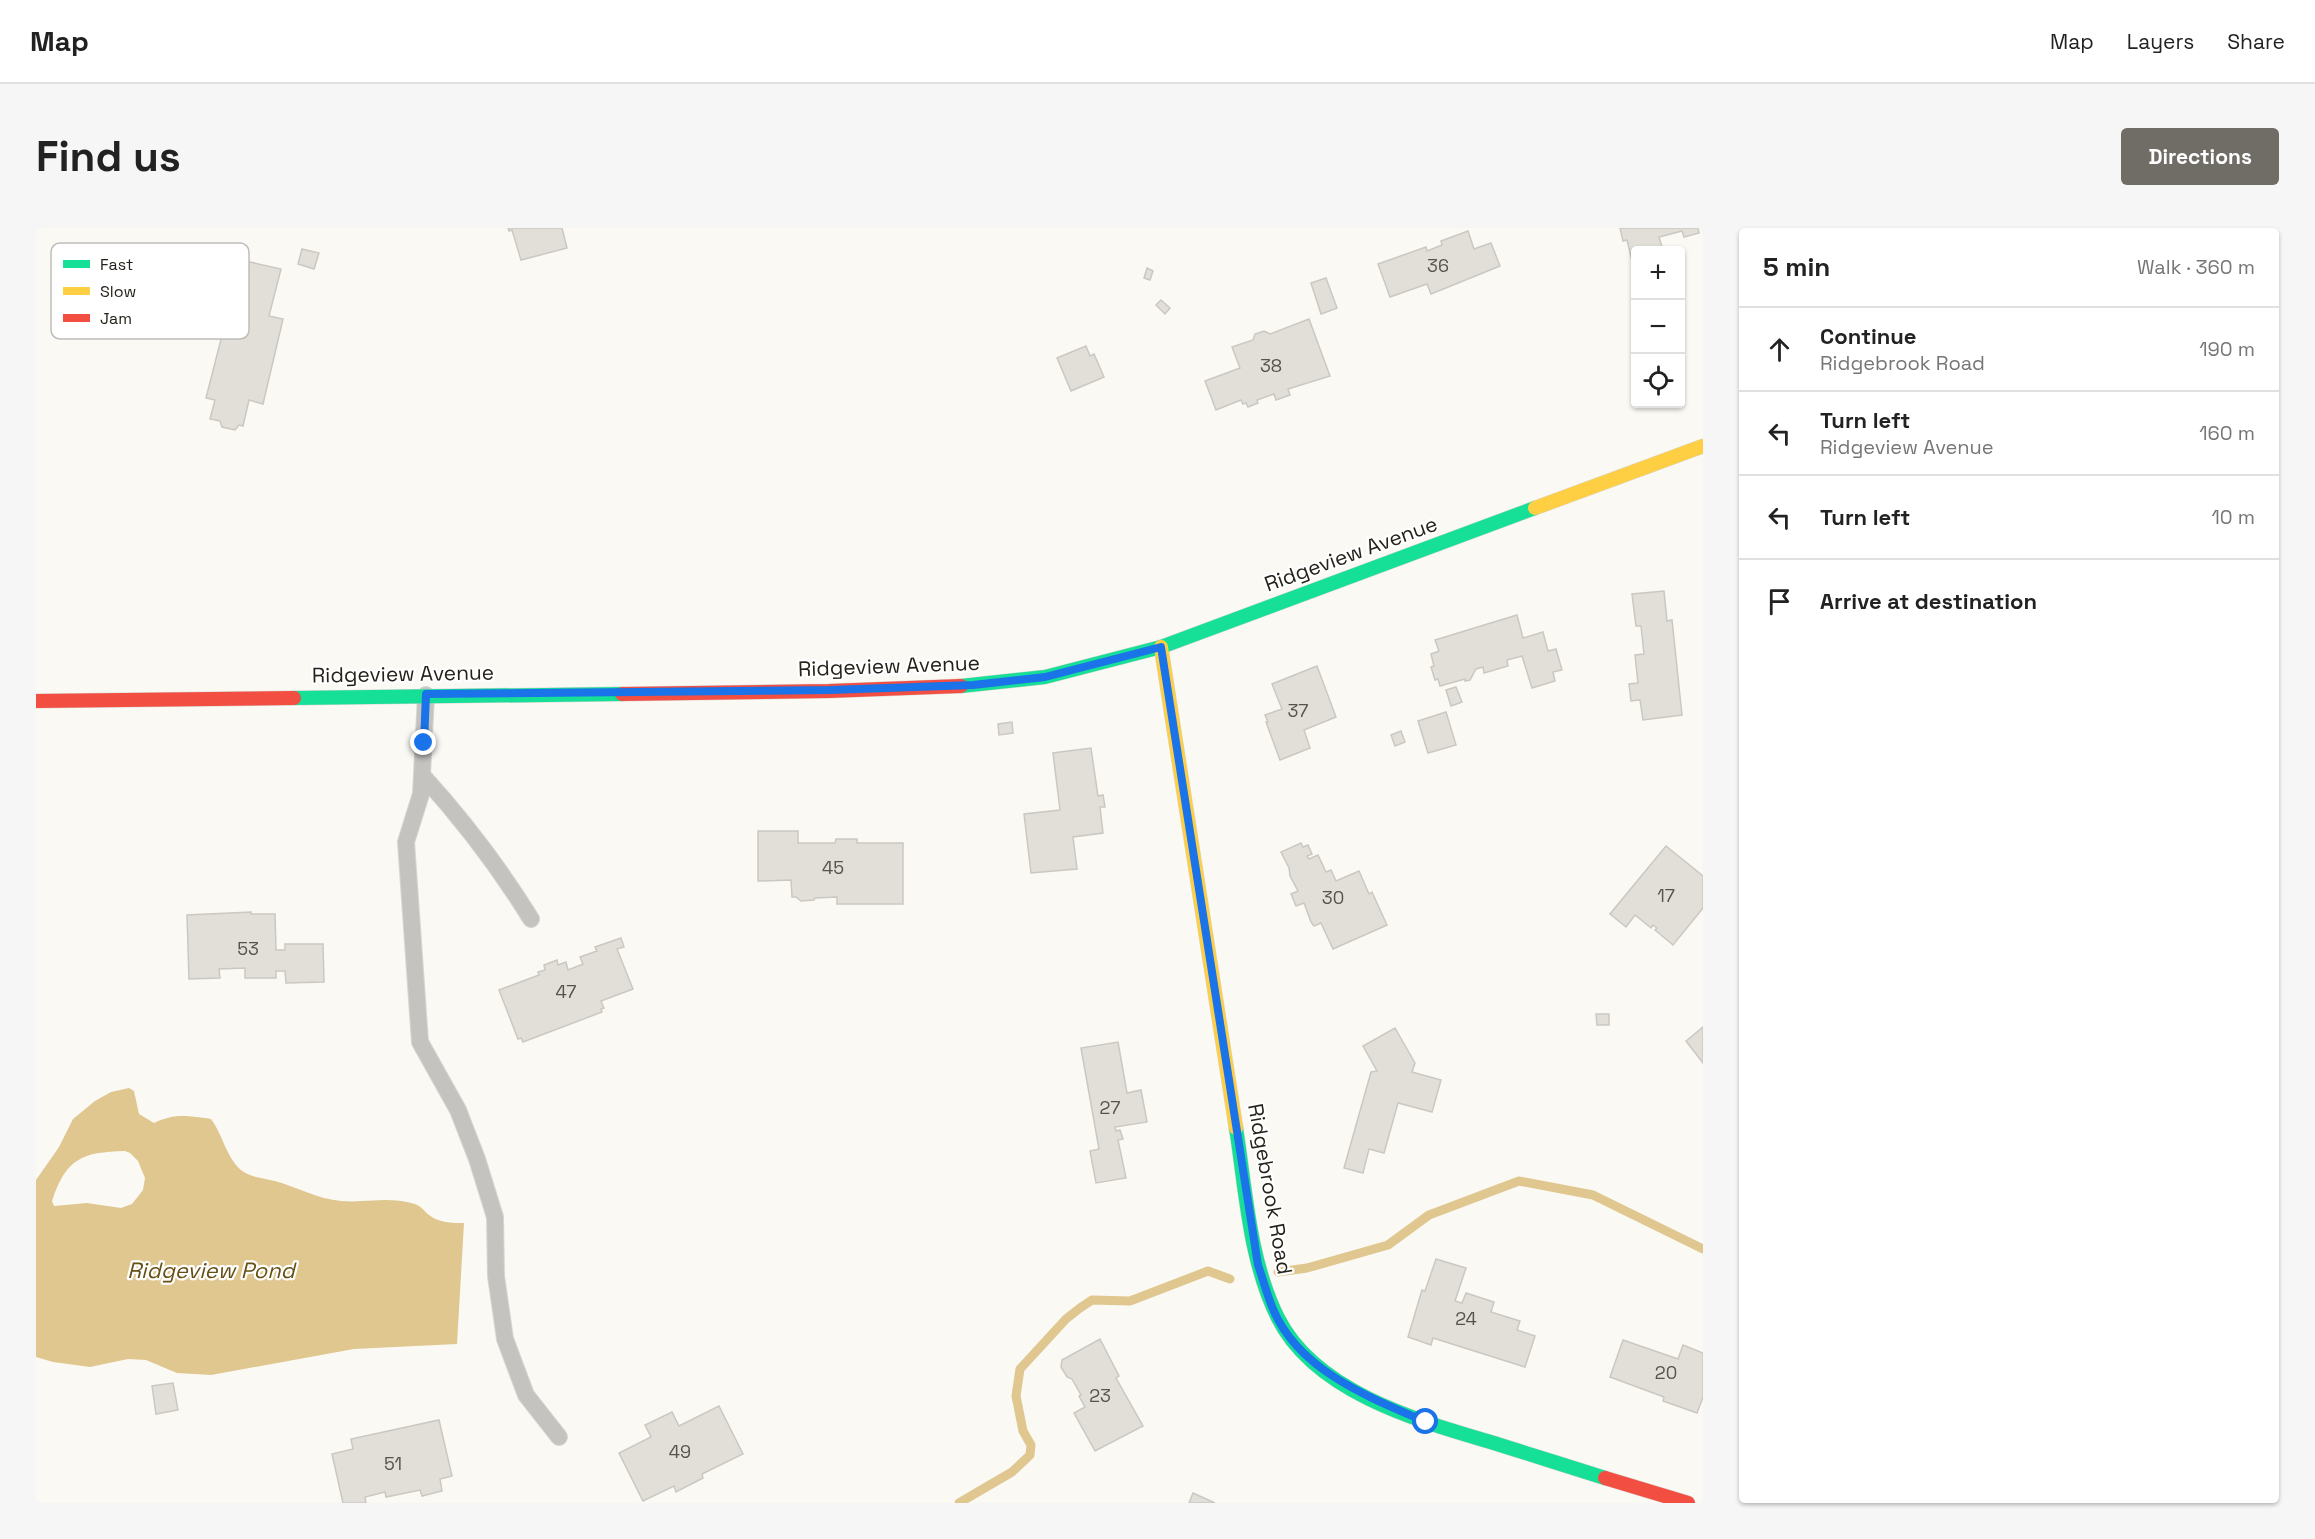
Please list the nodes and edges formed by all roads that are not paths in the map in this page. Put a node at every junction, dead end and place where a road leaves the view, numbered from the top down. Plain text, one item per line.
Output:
1 (1703, 446) edge
2 (1161, 647) junction
3 (426, 694) junction
4 (36, 701) edge
5 (422, 776) junction
6 (531, 919) dead end
7 (559, 1437) dead end
8 (1688, 1503) edge

1 - 2 street, Ridgeview Avenue
2 - 3 street, Ridgeview Avenue
2 - 8 street, Ridgebrook Road
3 - 4 street, Ridgeview Avenue
3 - 5 lane
5 - 6 lane
5 - 7 lane

